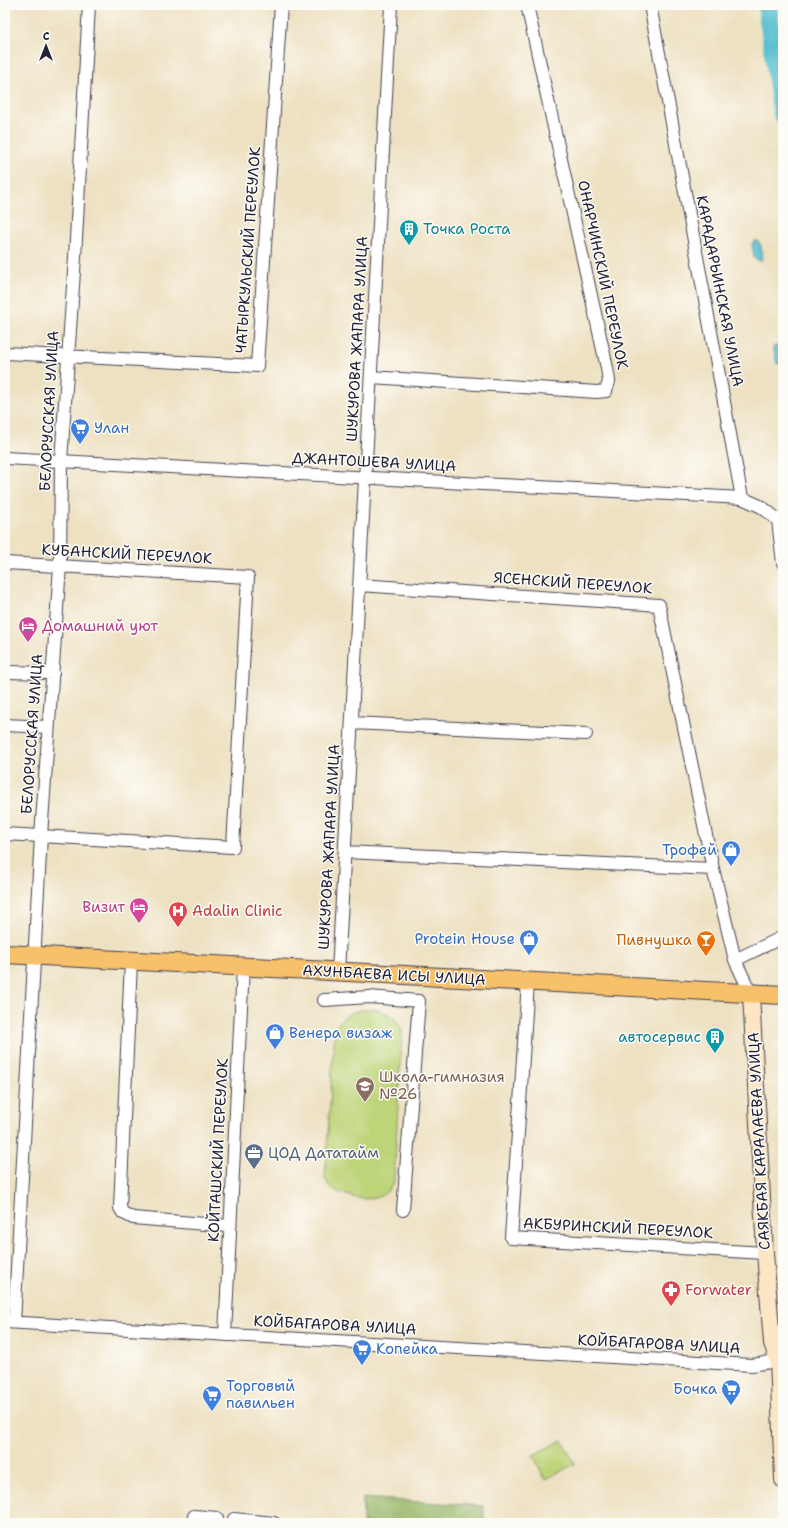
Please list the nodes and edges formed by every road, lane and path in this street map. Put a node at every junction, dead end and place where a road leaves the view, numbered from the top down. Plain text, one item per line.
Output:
1 (89, 5) edge
2 (281, 5) edge
3 (391, 5) edge
4 (527, 5) edge
5 (650, 5) edge
6 (5, 353) edge
7 (68, 356) junction
8 (371, 377) junction
9 (5, 458) edge
10 (61, 461) junction
11 (365, 478) junction
12 (742, 498) junction
13 (5, 563) edge
14 (783, 563) edge
15 (60, 566) junction
16 (359, 585) junction
17 (5, 672) edge
18 (53, 673) junction
19 (352, 723) junction
20 (5, 725) edge
21 (48, 727) junction
22 (586, 734) dead end
23 (5, 834) edge
24 (41, 836) junction
25 (345, 852) junction
26 (713, 868) junction
27 (783, 937) edge
28 (5, 954) edge
29 (35, 956) junction
30 (735, 960) junction
31 (131, 961) junction
32 (243, 967) junction
33 (338, 972) junction
34 (528, 982) junction
35 (751, 994) junction
36 (783, 995) edge
37 (324, 1000) dead end
38 (404, 1210) dead end
39 (229, 1226) junction
40 (764, 1253) junction
41 (10, 1322) edge
42 (225, 1335) junction
43 (781, 1360) edge
44 (783, 1480) edge
45 (194, 1516) dead end
46 (217, 1518) dead end
47 (234, 1519) dead end
48 (274, 1523) edge

1 - 7 street, БЕЛОРУССКАЯ УЛИЦА
2 - 7 street, ЧАТЫРКУЛЬСКИЙ ПЕРЕУЛОК
3 - 8 street, ШУКУРОВА ЖАПАРА УЛИЦА
4 - 8 street, ОНАРЧИНСКИЙ ПЕРЕУЛОК
5 - 12 street, КАРАДАРЬИНСКАЯ УЛИЦА
6 - 7 street, ЧАТЫРКУЛЬСКИЙ ПЕРЕУЛОК
7 - 10 street, БЕЛОРУССКАЯ УЛИЦА
8 - 11 street, ШУКУРОВА ЖАПАРА УЛИЦА
9 - 10 street, ДЖАНТОШЕВА УЛИЦА
10 - 11 street, ДЖАНТОШЕВА УЛИЦА
10 - 15 street, БЕЛОРУССКАЯ УЛИЦА
11 - 12 street, ДЖАНТОШЕВА УЛИЦА
11 - 16 street, ШУКУРОВА ЖАПАРА УЛИЦА
12 - 14 street
13 - 15 street, КУБАНСКИЙ ПЕРЕУЛОК
15 - 18 street, БЕЛОРУССКАЯ УЛИЦА
15 - 24 street, КУБАНСКИЙ ПЕРЕУЛОК
16 - 19 street, ШУКУРОВА ЖАПАРА УЛИЦА
16 - 26 street, ЯСЕНСКИЙ ПЕРЕУЛОК
17 - 18 street
18 - 21 street, БЕЛОРУССКАЯ УЛИЦА
19 - 22 street
19 - 25 street, ШУКУРОВА ЖАПАРА УЛИЦА
20 - 21 street
21 - 24 street, БЕЛОРУССКАЯ УЛИЦА
23 - 24 street
24 - 29 street, БЕЛОРУССКАЯ УЛИЦА
25 - 26 street
25 - 33 street, ШУКУРОВА ЖАПАРА УЛИЦА
26 - 30 street, ЯСЕНСКИЙ ПЕРЕУЛОК
27 - 30 street
28 - 29 main road, АХУНБАЕВА ИСЫ УЛИЦА
29 - 31 main road, АХУНБАЕВА ИСЫ УЛИЦА
29 - 41 street, БЕЛОРУССКАЯ УЛИЦА
30 - 35 street
31 - 32 main road, АХУНБАЕВА ИСЫ УЛИЦА
31 - 39 street
32 - 33 main road, АХУНБАЕВА ИСЫ УЛИЦА
32 - 39 street, КОЙТАШСКИЙ ПЕРЕУЛОК
33 - 34 main road, АХУНБАЕВА ИСЫ УЛИЦА
34 - 35 main road, АХУНБАЕВА ИСЫ УЛИЦА
34 - 40 street, АКБУРИНСКИЙ ПЕРЕУЛОК
35 - 36 main road, АХУНБАЕВА ИСЫ УЛИЦА
35 - 40 main road, САЯКБАЯ КАРАЛАЕВА УЛИЦА
37 - 38 street
39 - 42 street, КОЙТАШСКИЙ ПЕРЕУЛОК
40 - 43 main road, САЯКБАЯ КАРАЛАЕВА УЛИЦА
41 - 42 street, КОЙБАГАРОВА УЛИЦА
42 - 43 street, КОЙБАГАРОВА УЛИЦА
43 - 44 main road, САЯКБАЯ КАРАЛАЕВА УЛИЦА
45 - 46 street
47 - 48 street

